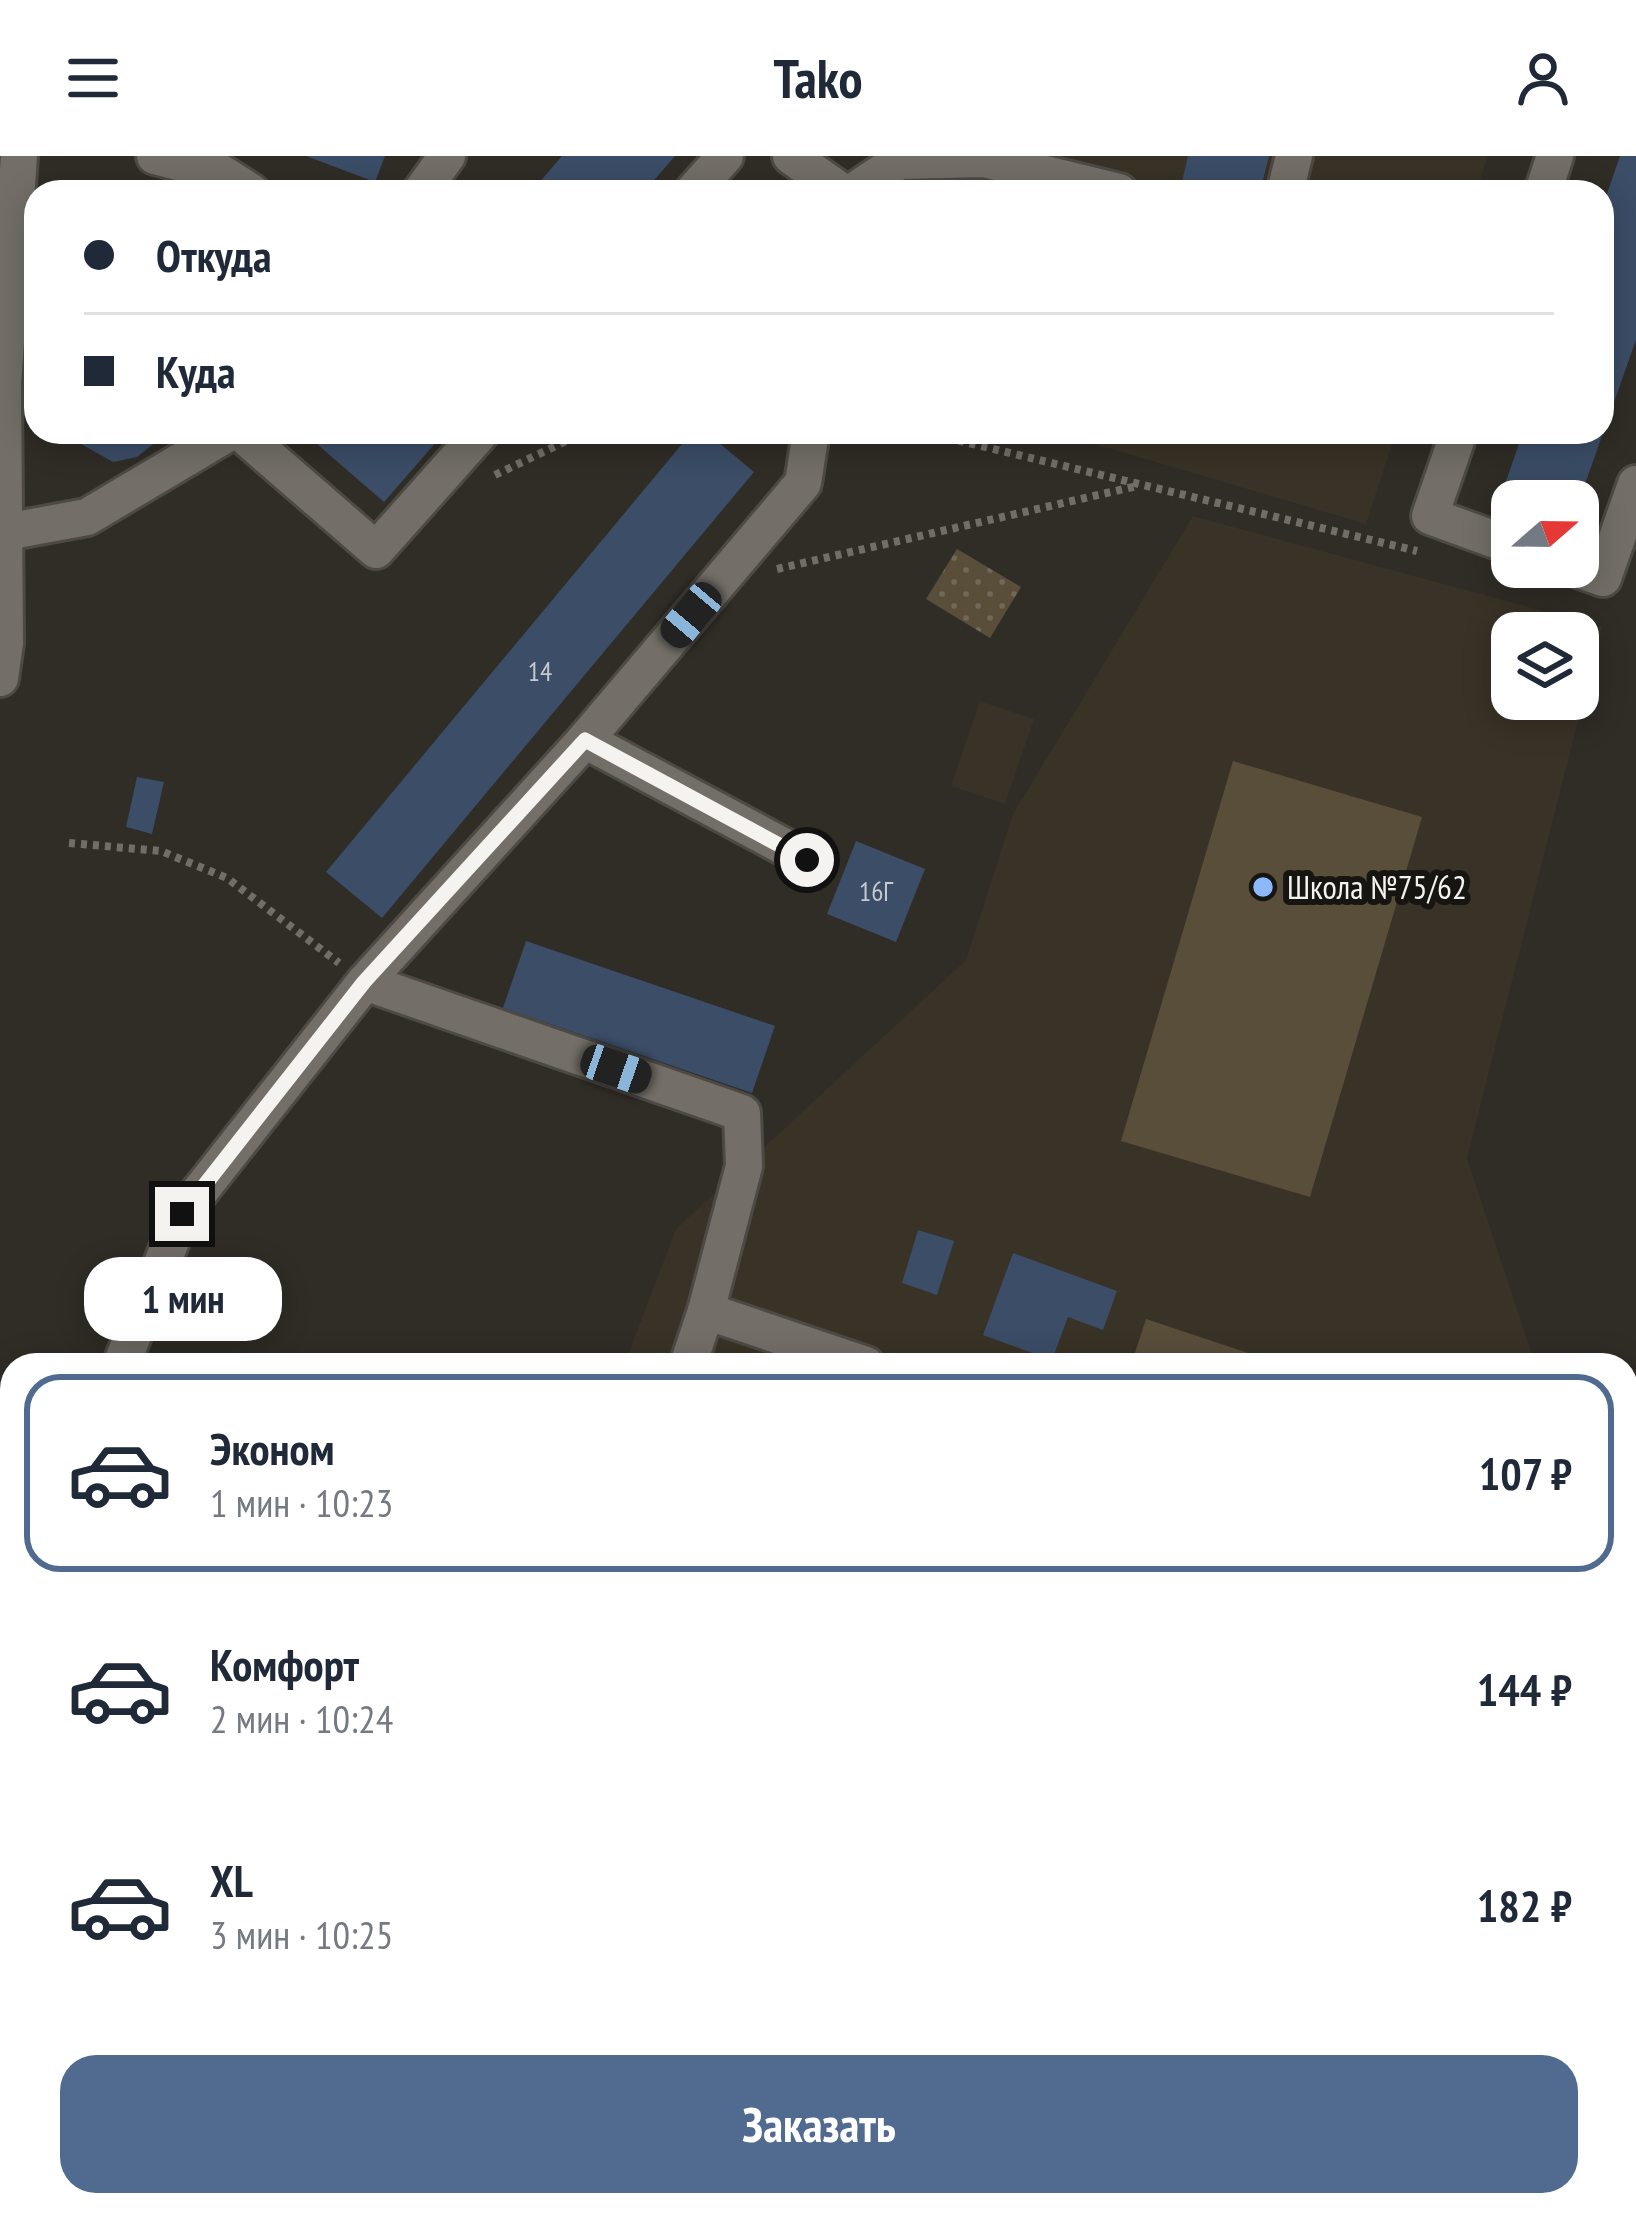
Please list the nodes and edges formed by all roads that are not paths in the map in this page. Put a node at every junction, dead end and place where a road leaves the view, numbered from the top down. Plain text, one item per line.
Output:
1 (19, 156) edge
2 (155, 156) edge
3 (725, 156) edge
4 (791, 156) edge
5 (984, 157) edge
6 (232, 180) edge
7 (704, 180) edge
8 (825, 180) edge
9 (871, 180) edge
10 (1073, 180) edge
11 (210, 444) edge
12 (254, 444) edge
13 (470, 444) edge
14 (809, 444) edge
15 (1456, 444) edge
16 (1636, 484) edge
17 (2, 532) edge
18 (1491, 538) edge
19 (1599, 577) edge
20 (0, 678) edge
21 (585, 740) junction
22 (807, 860) dead end
23 (364, 982) junction
24 (706, 1311) junction
25 (127, 1353) edge
26 (692, 1353) edge
27 (830, 1353) edge

1 - 17 street
2 - 6 street
3 - 7 street
4 - 8 street
5 - 9 street
5 - 10 street
11 - 17 street
12 - 13 street
14 - 21 street
15 - 18 street
16 - 19 street
17 - 20 street
21 - 22 street
21 - 23 street
23 - 24 street
23 - 25 street
24 - 26 street
24 - 27 street

